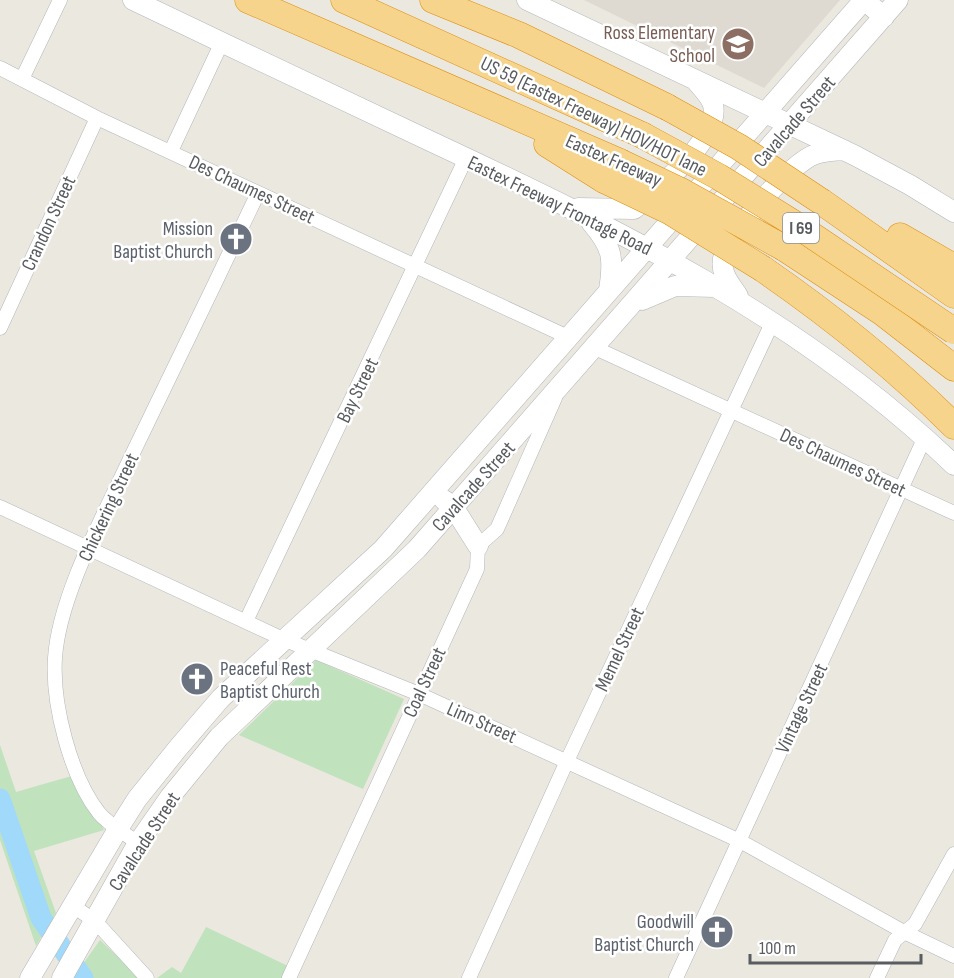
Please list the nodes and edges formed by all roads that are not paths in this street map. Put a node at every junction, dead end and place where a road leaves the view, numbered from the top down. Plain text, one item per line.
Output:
1 (60, 0) edge
2 (133, 0) edge
3 (248, 0) edge
4 (344, 0) edge
5 (433, 0) edge
6 (864, 0) edge
7 (898, 0) edge
8 (536, 2) edge
9 (884, 17) junction
10 (222, 42) junction
11 (0, 68) edge
12 (22, 79) junction
13 (697, 81) junction
14 (765, 113) junction
15 (97, 118) junction
16 (790, 125) junction
17 (844, 150) junction
18 (171, 151) junction
19 (466, 158) junction
20 (612, 171) junction
21 (258, 193) junction
22 (826, 199) junction
23 (578, 211) junction
24 (954, 212) edge
25 (647, 247) junction
26 (672, 260) junction
27 (416, 265) junction
28 (954, 267) edge
29 (720, 287) junction
30 (609, 290) junction
31 (954, 294) edge
32 (741, 300) junction
33 (634, 303) junction
34 (773, 321) junction
35 (0, 328) edge
36 (954, 332) edge
37 (568, 337) junction
38 (595, 348) junction
39 (954, 368) edge
40 (558, 390) junction
41 (732, 411) junction
42 (954, 426) edge
43 (925, 437) junction
44 (954, 465) edge
45 (902, 489) junction
46 (435, 492) junction
47 (0, 507) edge
48 (453, 508) junction
49 (954, 513) edge
50 (478, 546) junction
51 (88, 548) junction
52 (246, 621) junction
53 (283, 639) junction
54 (309, 649) junction
55 (419, 694) junction
56 (199, 723) junction
57 (218, 738) junction
58 (567, 761) junction
59 (118, 829) junction
60 (740, 841) junction
61 (138, 843) junction
62 (954, 854) edge
63 (68, 914) junction
64 (95, 921) junction
65 (904, 932) junction
66 (954, 956) edge
67 (30, 978) edge
68 (62, 978) edge
69 (147, 978) edge
70 (289, 978) edge
71 (469, 978) edge
72 (676, 978) edge
73 (877, 978) edge

1 - 12 street
2 - 10 main road, Eastex Freeway Frontage Road
3 - 20 highway, Eastex Freeway / I 69
4 - 36 highway, US 59 (Eastex Freeway) HOV/HOT lane / I 69, bridge
5 - 22 highway, I 69, bridge
6 - 9 main road
6 - 14 main road, Cavalcade Street
7 - 9 main road, Cavalcade Street
8 - 13 main road
9 - 16 main road, Cavalcade Street
10 - 18 street
10 - 19 main road, Eastex Freeway Frontage Road
11 - 12 street, Des Chaumes Street
12 - 15 street, Des Chaumes Street
13 - 14 main road
13 - 23 main road
14 - 16 main road
14 - 25 main road, Cavalcade Street
15 - 18 street, Des Chaumes Street
15 - 35 street, Crandon Street
16 - 17 main road
16 - 26 main road, Cavalcade Street
17 - 24 main road
17 - 32 main road
18 - 21 street, Des Chaumes Street
19 - 23 main road, Eastex Freeway Frontage Road
19 - 27 street, Bay Street
20 - 39 highway, Eastex Freeway / I 69, bridge
20 - 42 highway, bridge
21 - 27 street, Des Chaumes Street
21 - 51 street, Chickering Street
22 - 28 highway
22 - 31 highway, I 69
23 - 25 main road, Eastex Freeway Frontage Road
23 - 30 main road
25 - 26 main road, Eastex Freeway Frontage Road
25 - 30 main road, Cavalcade Street
26 - 29 main road, Eastex Freeway Frontage Road
26 - 33 main road, Cavalcade Street
27 - 37 street, Des Chaumes Street
27 - 52 street, Bay Street
29 - 32 main road, Eastex Freeway Frontage Road
29 - 33 main road
30 - 37 main road, Cavalcade Street
32 - 34 main road, Eastex Freeway Frontage Road
33 - 38 main road, Cavalcade Street
34 - 41 street, Memel Street
34 - 43 main road, Eastex Freeway Frontage Road
37 - 46 main road, Cavalcade Street
38 - 40 main road, Cavalcade Street
38 - 41 street, Des Chaumes Street
40 - 48 main road, Cavalcade Street
40 - 50 street
41 - 45 street, Des Chaumes Street
41 - 58 street, Memel Street
43 - 44 main road, Eastex Freeway Frontage Road
43 - 45 street, Vintage Street
45 - 49 street, Des Chaumes Street
45 - 60 street, Vintage Street
46 - 48 main road
46 - 53 main road, Cavalcade Street
47 - 51 street, Linn Street
48 - 50 main road
48 - 54 main road, Cavalcade Street
50 - 55 street, Coal Street
51 - 52 street, Linn Street
51 - 59 street, Chickering Street
52 - 53 street, Linn Street
53 - 54 street, Linn Street
53 - 56 main road, Cavalcade Street
54 - 55 street, Linn Street
54 - 57 main road, Cavalcade Street
55 - 58 street, Linn Street
55 - 70 street, Coal Street
56 - 57 main road
56 - 59 main road, Cavalcade Street
57 - 61 main road, Cavalcade Street
58 - 60 street, Linn Street
58 - 71 street, Memel Street
59 - 61 street, Chickering Street
59 - 63 main road, Cavalcade Street
60 - 65 street, Linn Street
60 - 72 street, Vintage Street
61 - 64 main road, Cavalcade Street
62 - 65 street
63 - 64 street
63 - 67 main road, Cavalcade Street
64 - 68 main road, Cavalcade Street
64 - 69 street
65 - 66 street, Linn Street
65 - 73 street

